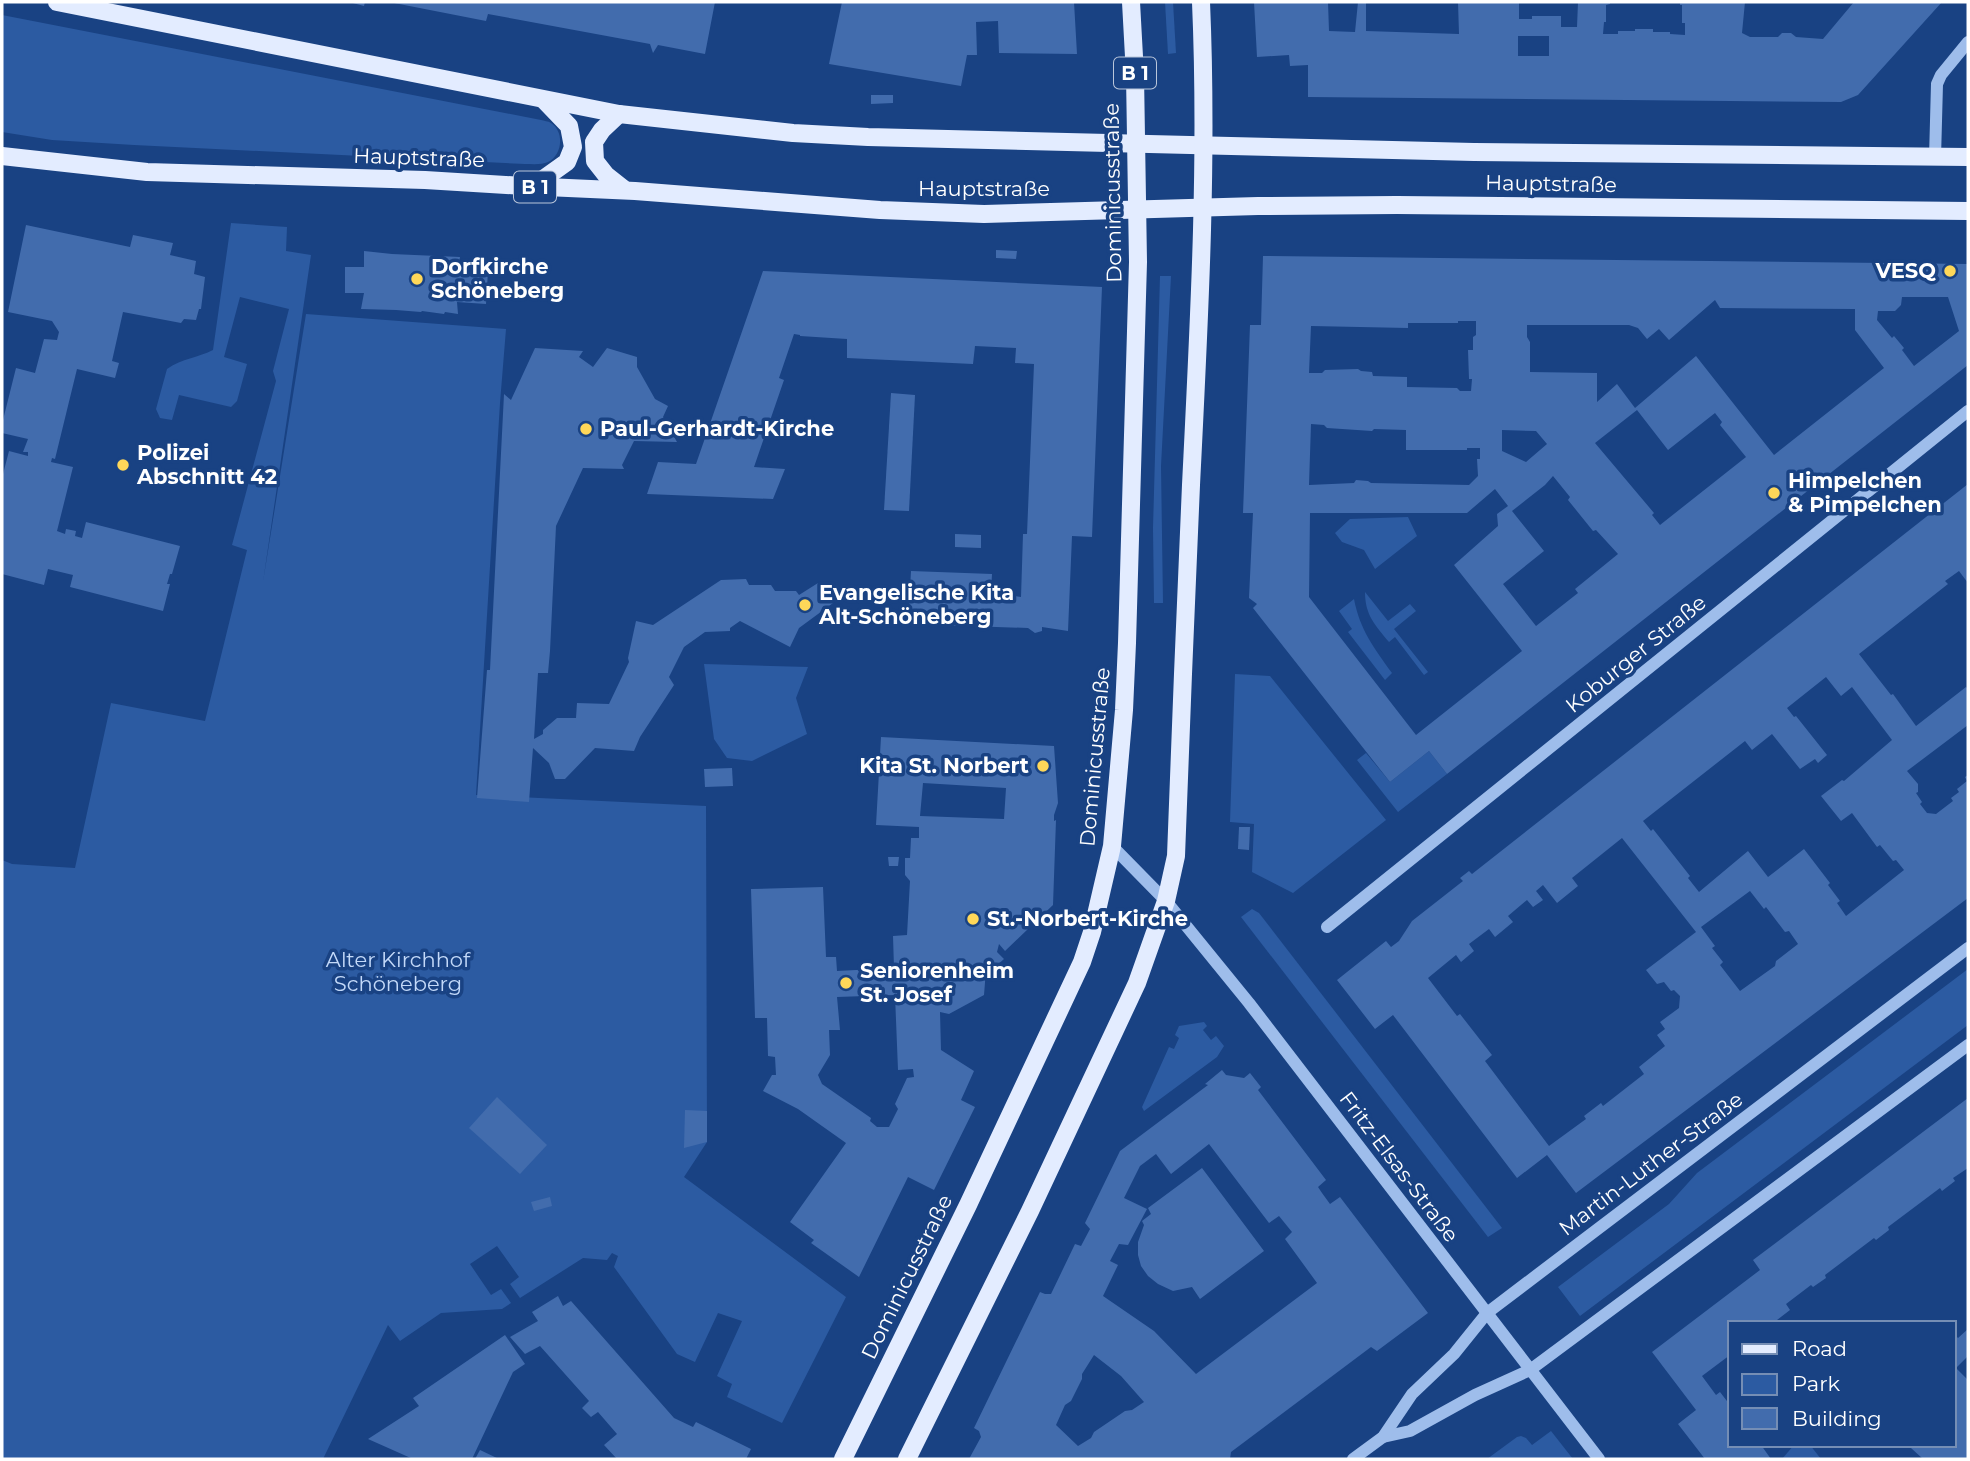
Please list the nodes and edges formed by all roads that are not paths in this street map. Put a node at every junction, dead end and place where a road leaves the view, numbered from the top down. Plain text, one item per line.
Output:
1 (57, 2) edge
2 (1131, 2) edge
3 (1201, 2) edge
4 (1968, 42) edge
5 (544, 100) junction
6 (620, 114) junction
7 (1136, 144) junction
8 (1205, 145) junction
9 (2, 156) edge
10 (1968, 157) edge
11 (1935, 158) junction
12 (532, 187) junction
13 (625, 190) junction
14 (1204, 209) junction
15 (1137, 211) junction
16 (1968, 211) edge
17 (1968, 411) edge
18 (1112, 846) junction
19 (1166, 901) junction
20 (1327, 927) dead end
21 (1968, 948) edge
22 (1968, 1045) edge
23 (1487, 1313) junction
24 (1530, 1370) junction
25 (1383, 1437) junction
26 (843, 1459) edge
27 (907, 1459) edge
28 (1353, 1459) edge
29 (1599, 1459) edge

1 - 5 main road, Hauptstraße
2 - 7 main road, Dominicusstraße / B 1
3 - 8 main road
4 - 11 street
5 - 6 main road, Hauptstraße
5 - 12 main road
6 - 7 main road, Hauptstraße
6 - 13 main road
7 - 8 main road, Hauptstraße
7 - 15 main road, Dominicusstraße
8 - 11 main road, Hauptstraße
8 - 14 main road
9 - 12 main road, Hauptstraße / B 1
10 - 11 main road, Hauptstraße
12 - 13 main road, Hauptstraße / B 1
13 - 15 main road, Hauptstraße / B 1
14 - 15 main road, Hauptstraße / B 1
14 - 16 main road, Hauptstraße
14 - 19 main road
15 - 18 main road, Dominicusstraße
17 - 20 street, Koburger Straße
18 - 19 street, Fritz-Elsas-Straße
18 - 26 main road, Dominicusstraße
19 - 23 street, Fritz-Elsas-Straße
19 - 27 main road
21 - 23 street, Martin-Luther-Straße
22 - 24 street, Martin-Luther-Straße
23 - 24 street, Fritz-Elsas-Straße
23 - 25 street, Martin-Luther-Straße
24 - 25 street, Martin-Luther-Straße
24 - 29 street, Fritz-Elsas-Straße
25 - 28 street, Martin-Luther-Straße

